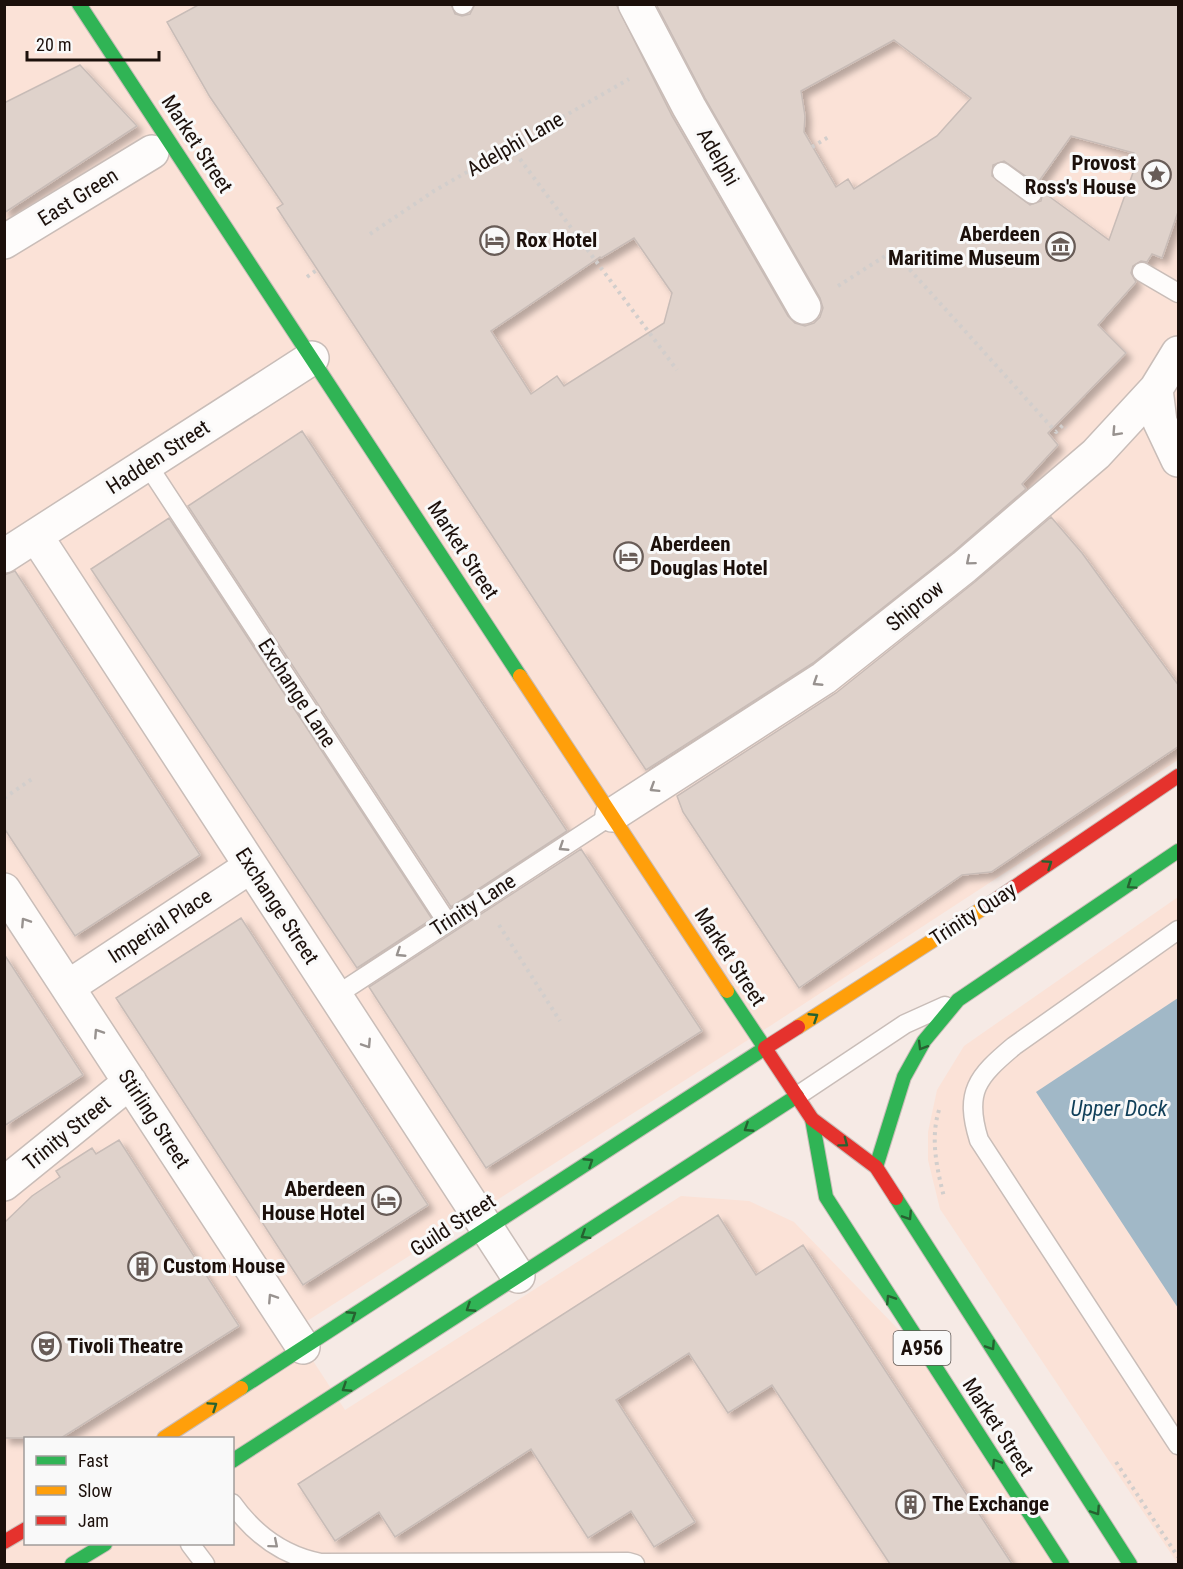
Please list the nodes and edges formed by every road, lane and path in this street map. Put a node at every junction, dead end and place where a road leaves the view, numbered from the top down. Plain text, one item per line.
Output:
1 (79, 4) edge
2 (635, 4) edge
3 (664, 60) junction
4 (830, 136) dead end
5 (511, 147) junction
6 (812, 147) dead end
7 (152, 152) dead end
8 (1002, 172) dead end
9 (1032, 194) dead end
10 (370, 234) dead end
11 (4, 242) edge
12 (1142, 272) dead end
13 (1179, 293) edge
14 (804, 307) joint
15 (1179, 353) edge
16 (312, 358) junction
17 (677, 369) dead end
18 (1156, 389) junction
19 (1096, 454) junction
20 (1179, 460) edge
21 (147, 464) junction
22 (36, 536) junction
23 (4, 556) edge
24 (1179, 777) edge
25 (32, 779) dead end
26 (4, 798) edge
27 (612, 814) junction
28 (1179, 851) edge
29 (251, 866) junction
30 (4, 890) edge
31 (482, 899) junction
32 (447, 922) junction
33 (1179, 930) edge
34 (68, 987) junction
35 (335, 996) junction
36 (958, 1000) junction
37 (560, 1021) dead end
38 (765, 1048) junction
39 (130, 1082) junction
40 (797, 1096) junction
41 (812, 1119) junction
42 (876, 1167) junction
43 (4, 1184) edge
44 (487, 1228) junction
45 (518, 1276) junction
46 (303, 1347) junction
47 (166, 1437) edge
48 (1179, 1445) edge
49 (234, 1460) edge
50 (234, 1505) edge
51 (24, 1530) edge
52 (4, 1542) edge
53 (103, 1545) edge
54 (191, 1545) edge
55 (72, 1564) edge
56 (205, 1564) edge
57 (377, 1564) edge
58 (635, 1564) edge
59 (1062, 1564) edge
60 (1130, 1564) edge

1 - 16 street, Market Street
2 - 3 street, Adelphi
3 - 5 path, Adelphi Lane
3 - 14 street, Adelphi
4 - 6 path
5 - 10 path, Adelphi Lane
5 - 17 path
7 - 11 street, East Green
8 - 9 lane
12 - 13 lane
14 - 19 path
15 - 18 street, Shiprow
16 - 21 street, Hadden Street
16 - 27 street, Market Street
18 -> 19 street, Shiprow
18 - 20 street
19 -> 27 street, Shiprow
21 - 22 street, Hadden Street
21 - 32 lane, Exchange Lane
22 - 23 street, Hadden Street
22 - 29 street, Exchange Street
38 -> 24 street, Trinity Quay
25 - 26 path
27 -> 31 lane, Trinity Lane
27 - 38 street, Market Street
28 -> 36 street
29 - 34 street, Imperial Place
29 - 35 street, Exchange Street
34 -> 30 street, Stirling Street
31 - 32 lane, Trinity Lane
31 - 37 path
32 -> 35 lane, Trinity Lane
33 - 48 lane
39 -> 34 street, Stirling Street
35 -> 44 street, Exchange Street
36 - 40 lane
36 -> 42 street
38 - 40 street, Market Street / A956
44 -> 38 street, Guild Street
39 - 43 street, Trinity Street
46 -> 39 street, Stirling Street
40 - 41 street, Market Street / A956
40 -> 45 street
41 -> 42 street, Market Street / A956
59 -> 41 street, Market Street / A956
42 -> 60 street, Market Street / A956
44 - 45 street, Exchange Street
46 -> 44 street, Guild Street
45 -> 49 street
47 -> 46 street, Guild Street
50 -> 57 lane
51 - 52 street
53 - 55 street
54 - 56 lane
57 - 58 lane

